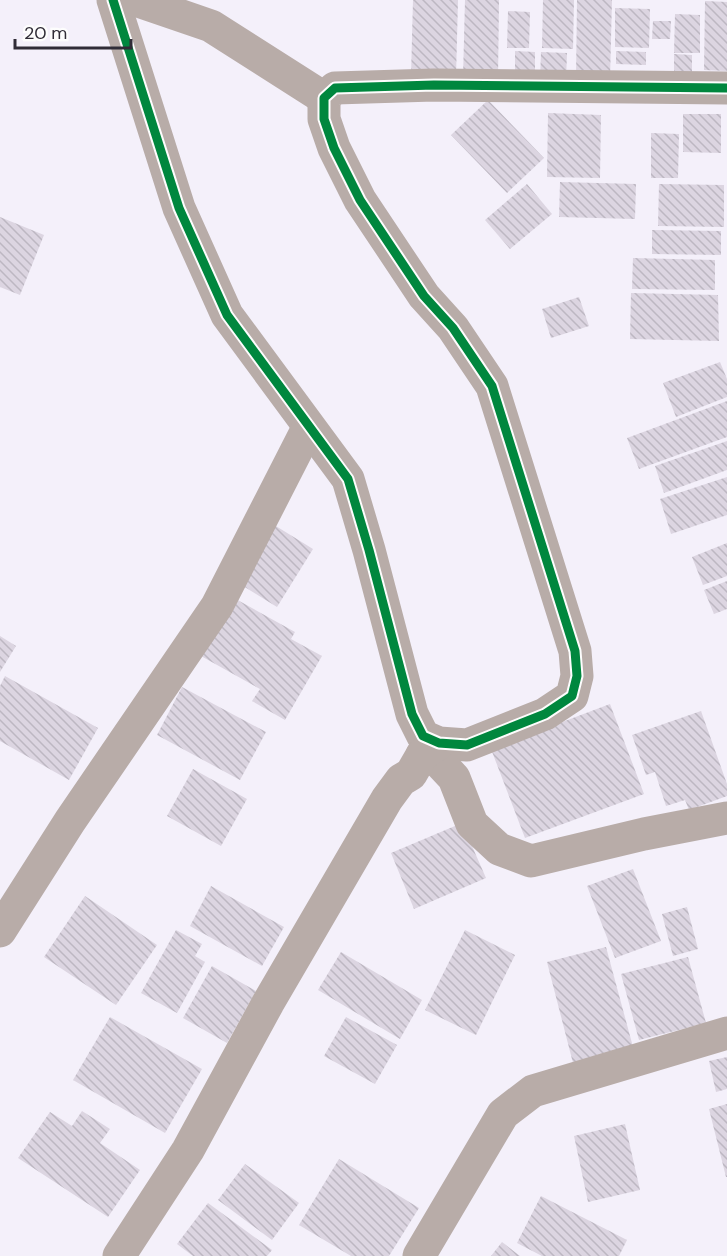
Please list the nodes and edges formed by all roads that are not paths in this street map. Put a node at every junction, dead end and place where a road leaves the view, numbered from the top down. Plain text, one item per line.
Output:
1 (113, 0) edge
2 (135, 0) edge
3 (727, 88) edge
4 (324, 98) junction
5 (308, 428) junction
6 (431, 749) junction
7 (727, 818) edge
8 (0, 931) edge
9 (727, 1033) edge
10 (119, 1256) edge
11 (419, 1256) edge

1 - 5 street
2 - 4 street
3 - 4 street
4 - 6 street
5 - 6 street
5 - 8 street
6 - 7 street
6 - 10 street
9 - 11 street

